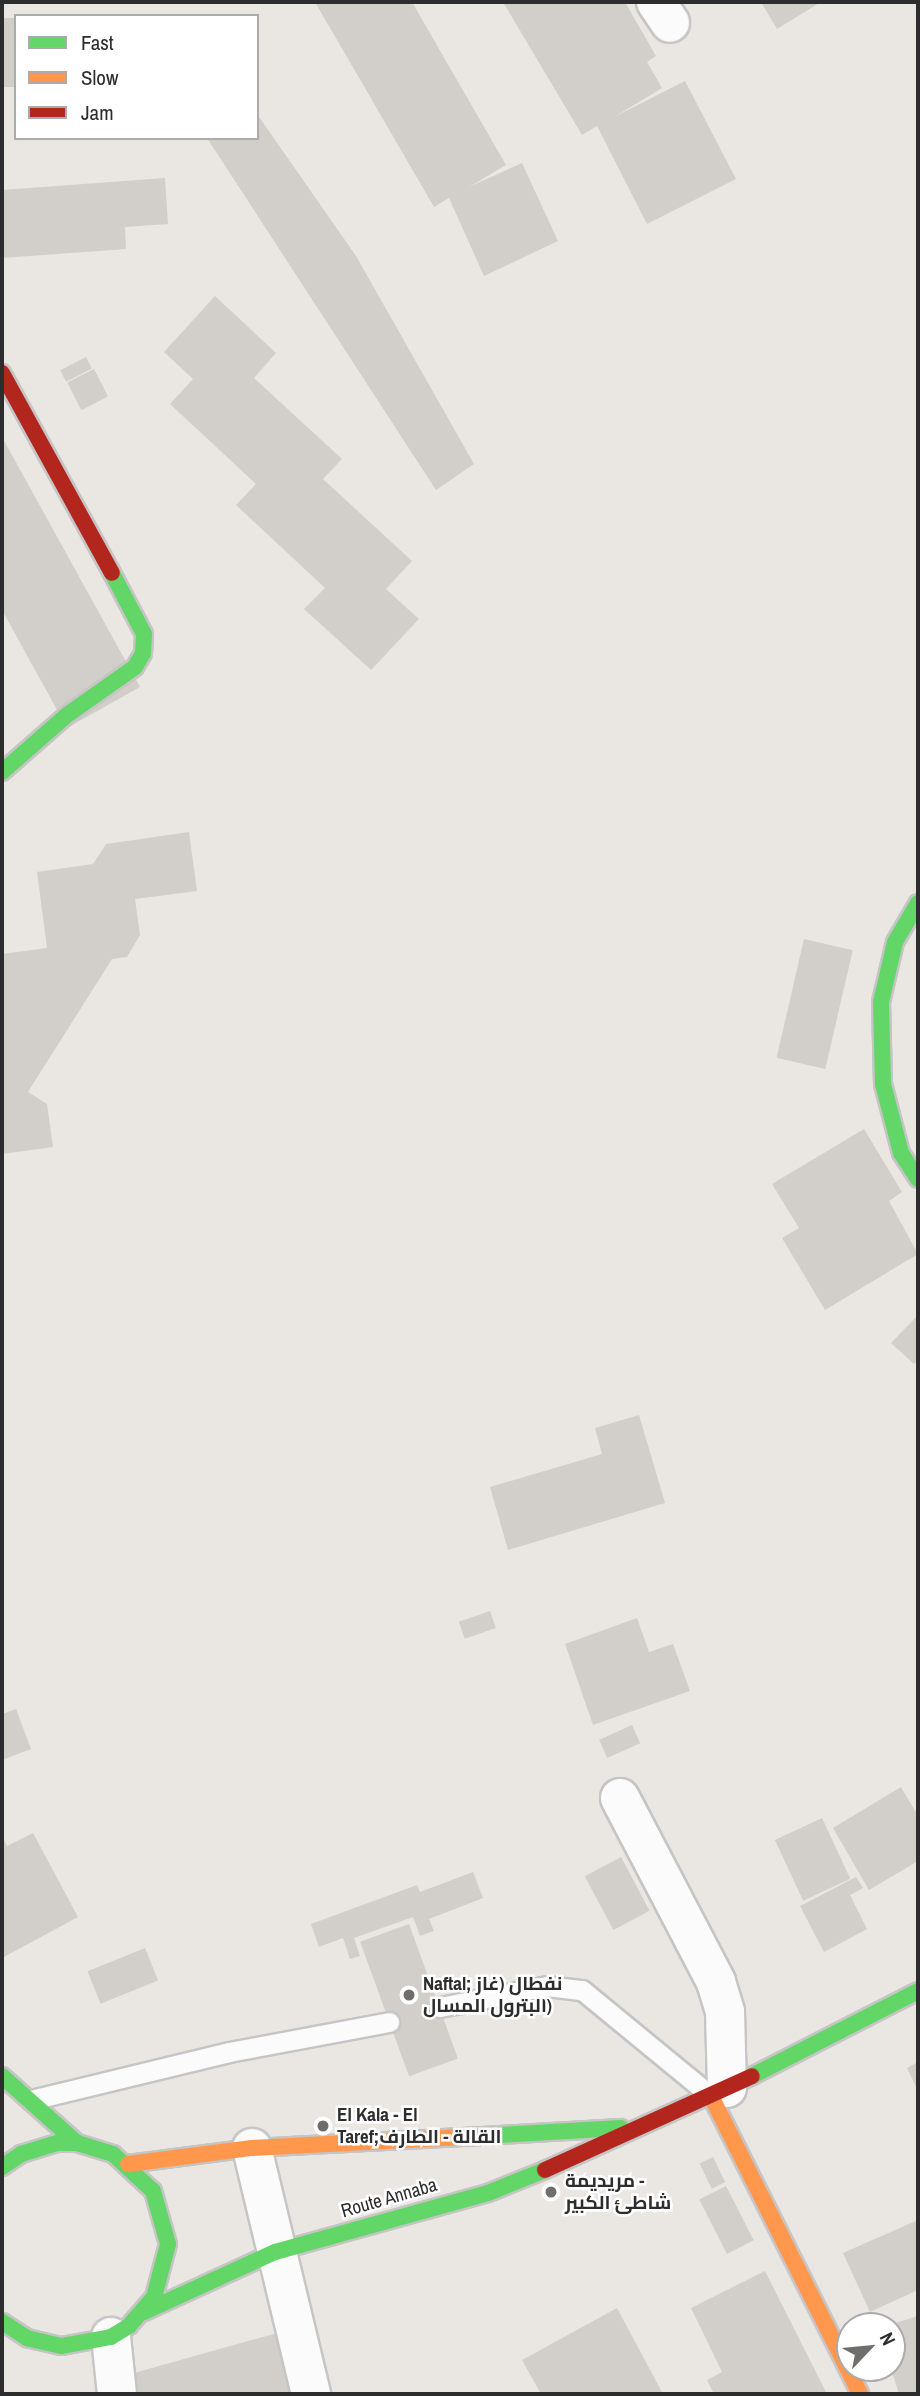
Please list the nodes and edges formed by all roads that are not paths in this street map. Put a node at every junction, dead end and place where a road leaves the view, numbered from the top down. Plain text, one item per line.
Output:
1 (2, 373) edge
2 (2, 772) edge
3 (918, 904) edge
4 (918, 1179) edge
5 (620, 1798) dead end
6 (918, 1991) edge
7 (440, 2007) dead end
8 (389, 2022) dead end
9 (2, 2076) edge
10 (719, 2092) junction
11 (31, 2100) junction
12 (647, 2126) junction
13 (77, 2143) junction
14 (252, 2148) junction
15 (128, 2164) junction
16 (2, 2166) edge
17 (275, 2252) junction
18 (144, 2312) junction
19 (2, 2322) edge
20 (111, 2336) junction
21 (27, 2338) junction
22 (2, 2341) edge
23 (117, 2394) edge
24 (311, 2394) edge
25 (860, 2394) edge

1 - 2 main road
3 - 4 main road
5 - 10 street
6 - 10 main road, Route Annaba
7 - 10 lane
8 - 11 lane
9 - 11 main road
10 - 12 main road, Route Annaba
10 - 25 main road
11 - 13 main road
12 - 14 main road, Route Annaba
12 - 17 main road, Route Annaba
13 - 15 main road
13 - 16 main road
14 - 15 main road, Route Annaba
14 - 17 street
15 - 18 main road
17 - 18 main road, Route Annaba
17 - 24 street
18 - 20 main road, Route Annaba
19 - 21 main road
20 - 21 main road, Route Annaba
20 - 23 street
21 - 22 main road

